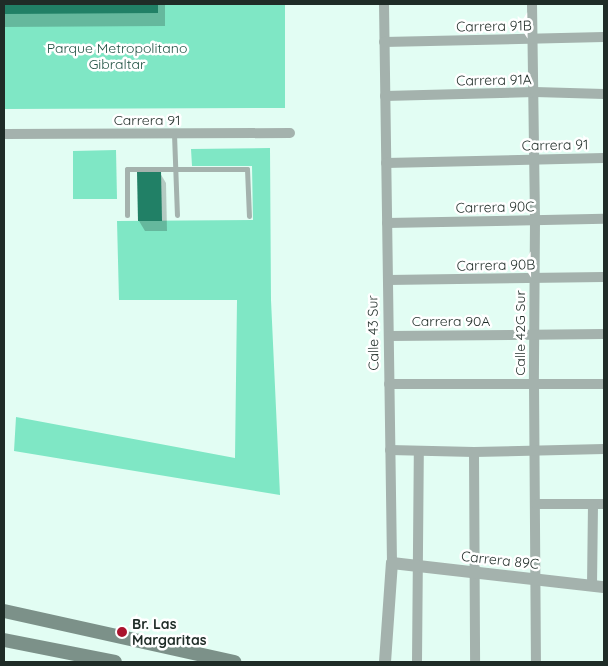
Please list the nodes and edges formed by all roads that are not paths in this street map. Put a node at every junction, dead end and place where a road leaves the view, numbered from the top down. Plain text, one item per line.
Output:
1 (384, 4) edge
2 (532, 4) edge
3 (604, 37) edge
4 (533, 39) junction
5 (384, 42) junction
6 (534, 92) junction
7 (604, 94) edge
8 (385, 96) junction
9 (174, 133) junction
10 (290, 133) dead end
11 (4, 134) edge
12 (604, 158) edge
13 (534, 159) junction
14 (386, 163) junction
15 (176, 169) junction
16 (127, 215) dead end
17 (177, 216) dead end
18 (249, 216) dead end
19 (536, 220) junction
20 (604, 220) edge
21 (387, 223) junction
22 (534, 277) junction
23 (604, 277) edge
24 (388, 280) junction
25 (604, 334) edge
26 (536, 335) junction
27 (388, 336) junction
28 (534, 383) junction
29 (389, 384) junction
30 (604, 384) edge
31 (604, 449) edge
32 (390, 450) junction
33 (419, 451) junction
34 (535, 451) junction
35 (474, 452) junction
36 (536, 504) junction
37 (593, 504) junction
38 (604, 504) edge
39 (392, 563) junction
40 (418, 566) junction
41 (475, 572) junction
42 (536, 579) junction
43 (598, 586) edge
44 (4, 611) edge
45 (4, 640) edge
46 (115, 662) edge
47 (234, 662) edge
48 (385, 662) edge
49 (417, 662) edge
50 (475, 662) edge
51 (536, 662) edge

1 - 5 street, Calle 43 Sur
2 - 4 street, Calle 42G Sur
3 - 4 street, Carrera 91B
4 - 5 street, Carrera 91B
4 - 6 street, Calle 42G Sur
5 - 8 street, Calle 43 Sur
6 - 7 street, Carrera 91A
6 - 8 street, Carrera 91A
6 - 13 street, Calle 42G Sur
8 - 14 street, Calle 43 Sur
9 - 10 street, Carrera 91
9 - 11 street, Carrera 91
9 - 15 lane
12 - 13 street, Carrera 91
13 - 14 street, Carrera 91
13 - 19 street, Calle 42G Sur
14 - 21 street, Calle 43 Sur
15 - 16 lane
15 - 17 lane
15 - 18 lane
19 - 20 street, Carrera 90C
19 - 21 street, Carrera 90C
19 - 22 street, Calle 42G Sur
21 - 24 street, Calle 43 Sur
22 - 23 street, Carrera 90B
22 - 24 street, Carrera 90B
22 - 26 street, Calle 42G Sur
24 - 27 street, Calle 43 Sur
25 - 26 street, Carrera 90A
26 - 27 street, Carrera 90A
26 - 28 street, Calle 42G Sur
27 - 29 street, Calle 43 Sur
28 - 29 street
28 - 30 street
28 - 34 street, Calle 42G Sur
29 - 32 street, Calle 43 Sur
31 - 34 street
32 - 33 street
32 - 39 street, Calle 43 Sur
33 - 35 street
33 - 40 street
34 - 35 street
34 - 36 street, Calle 42G Sur
35 - 41 street
36 - 37 street
36 - 42 street, Calle 42G Sur
37 - 38 street
37 - 43 street
39 - 40 street, Carrera 89C
39 - 48 street, Calle 43 Sur
40 - 41 street, Carrera 89C
40 - 49 street
41 - 42 street, Carrera 89C
41 - 50 street
42 - 43 street, Carrera 89C
42 - 51 street, Calle 42G Sur
44 - 47 main road
45 - 46 main road

